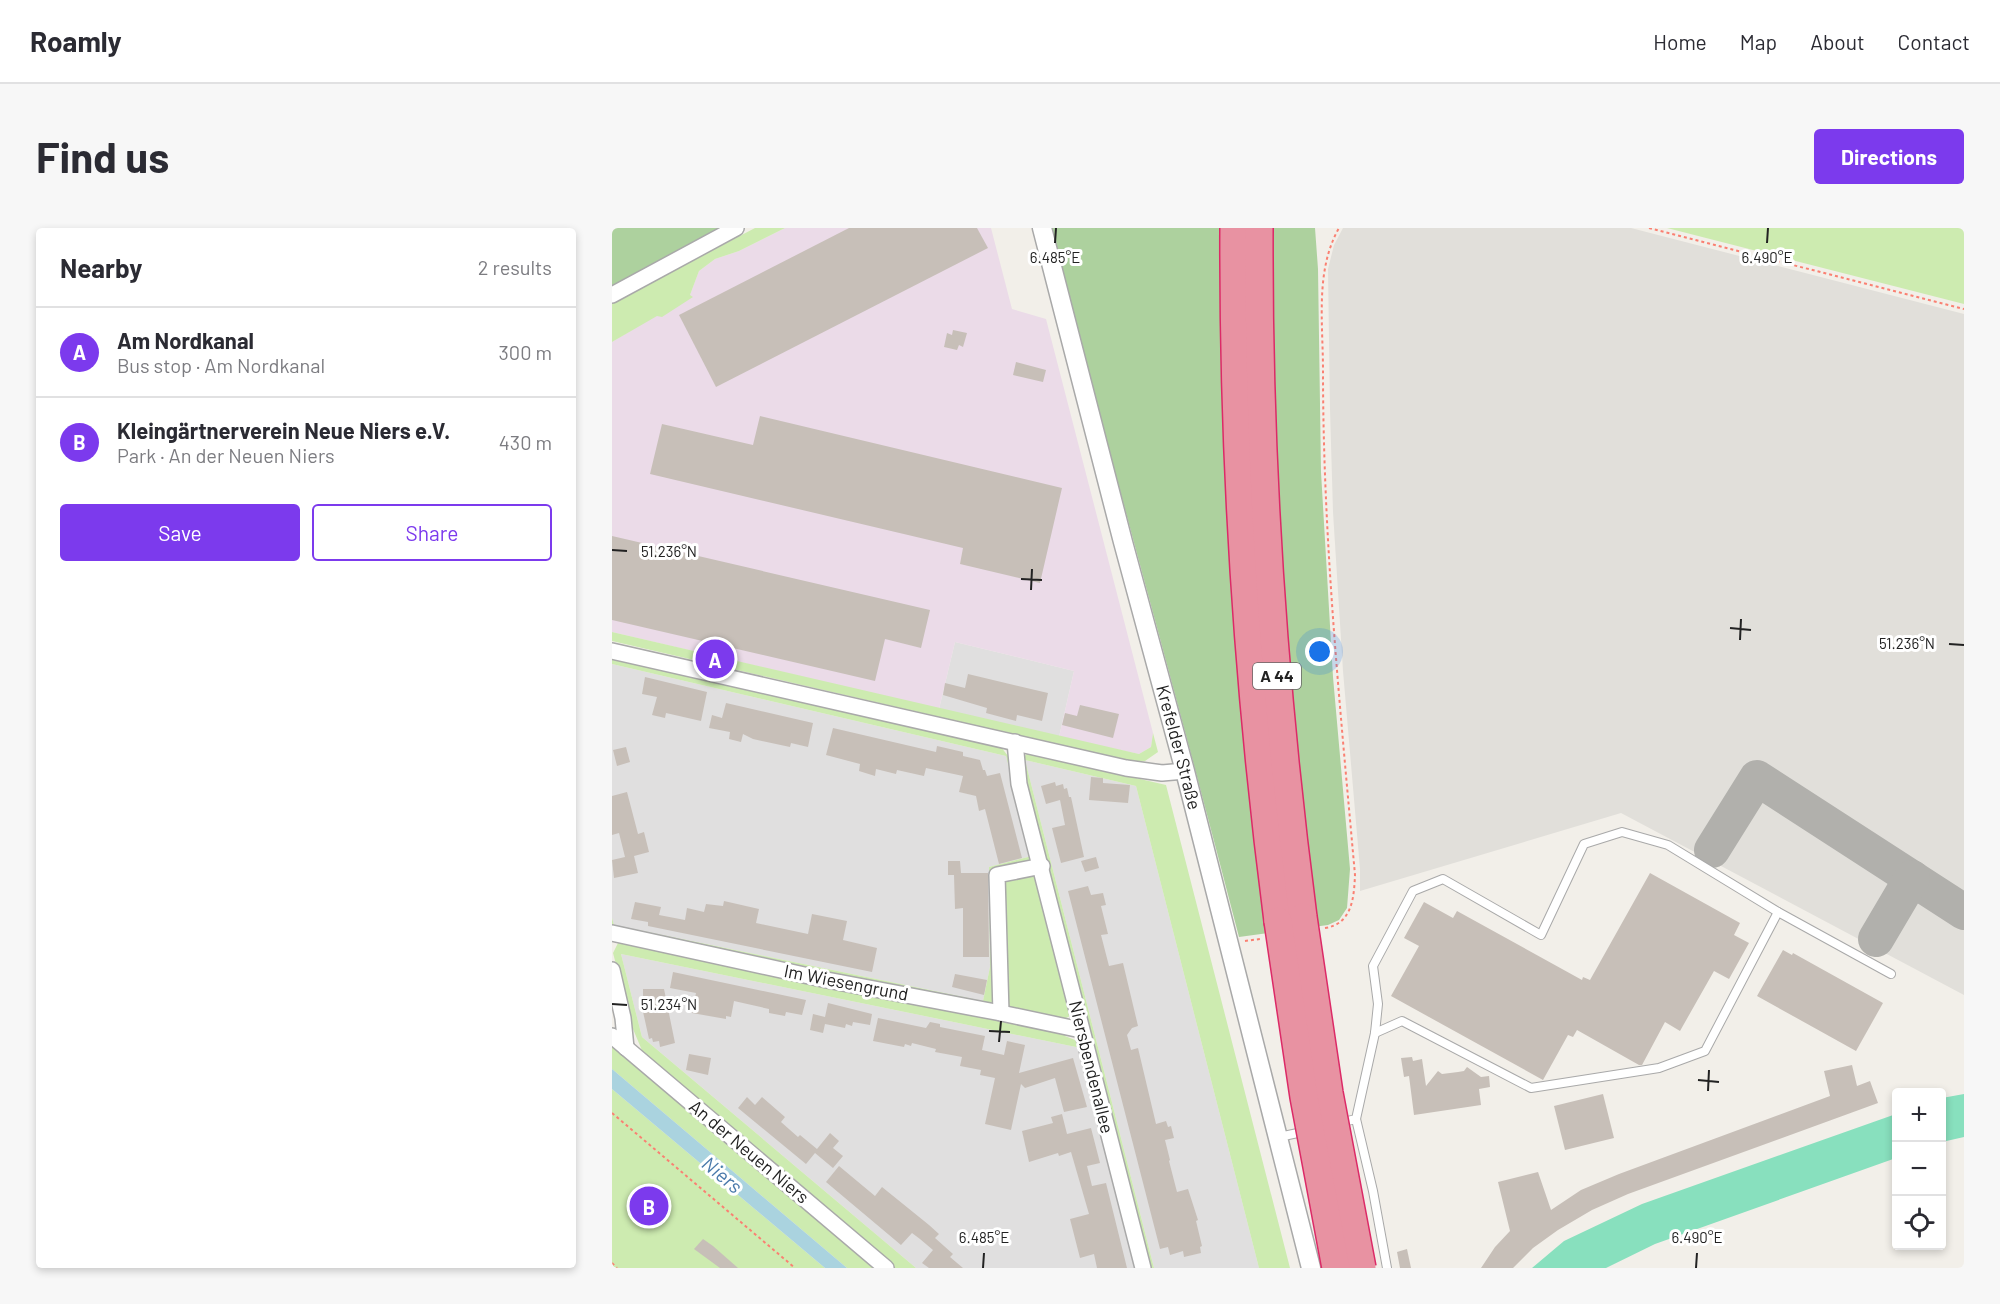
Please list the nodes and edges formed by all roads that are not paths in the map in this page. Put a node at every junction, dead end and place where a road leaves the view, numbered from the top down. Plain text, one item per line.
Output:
1 (736, 228) edge
2 (1042, 228) edge
3 (1218, 228) edge
4 (1234, 228) edge
5 (1259, 228) edge
6 (612, 295) edge
7 (1235, 362) junction
8 (612, 651) edge
9 (1015, 742) junction
10 (1185, 771) junction
11 (1042, 866) junction
12 (1778, 912) junction
13 (1291, 926) junction
14 (612, 933) edge
15 (612, 970) edge
16 (1891, 974) dead end
17 (1001, 1012) junction
18 (1081, 1030) junction
19 (1375, 1033) junction
20 (612, 1036) edge
21 (626, 1048) junction
22 (1356, 1119) junction
23 (1279, 1137) junction
24 (1373, 1191) junction
25 (1339, 1199) dead end
26 (1346, 1233) dead end
27 (886, 1268) edge
28 (1143, 1268) edge
29 (1311, 1268) edge
30 (1336, 1268) edge
31 (1354, 1268) edge
32 (1362, 1268) edge
33 (1387, 1268) edge

1 - 6 street
2 - 10 street, Krefelder Straße
3 - 7 highway
4 - 7 highway, A 44
5 - 13 highway, A 44
7 - 13 highway, A 44
8 - 9 street
9 - 10 street
9 - 11 street, Niersbendenallee
10 - 23 street, Krefelder Straße
11 - 17 street
11 - 18 street, Niersbendenallee
12 - 16 lane
12 - 19 lane
12 - 19 lane
13 - 30 highway, A 44, bridge
13 - 32 highway, A 44, bridge
14 - 17 street, Im Wiesengrund
15 - 21 street
17 - 18 street, Im Wiesengrund
18 - 28 street, Niersbendenallee
19 - 22 lane
20 - 21 street, An der Neuen Niers
21 - 27 street, An der Neuen Niers
22 - 23 lane
22 - 24 lane
23 - 29 street, Krefelder Straße
24 - 25 lane
24 - 33 lane
26 - 31 lane

